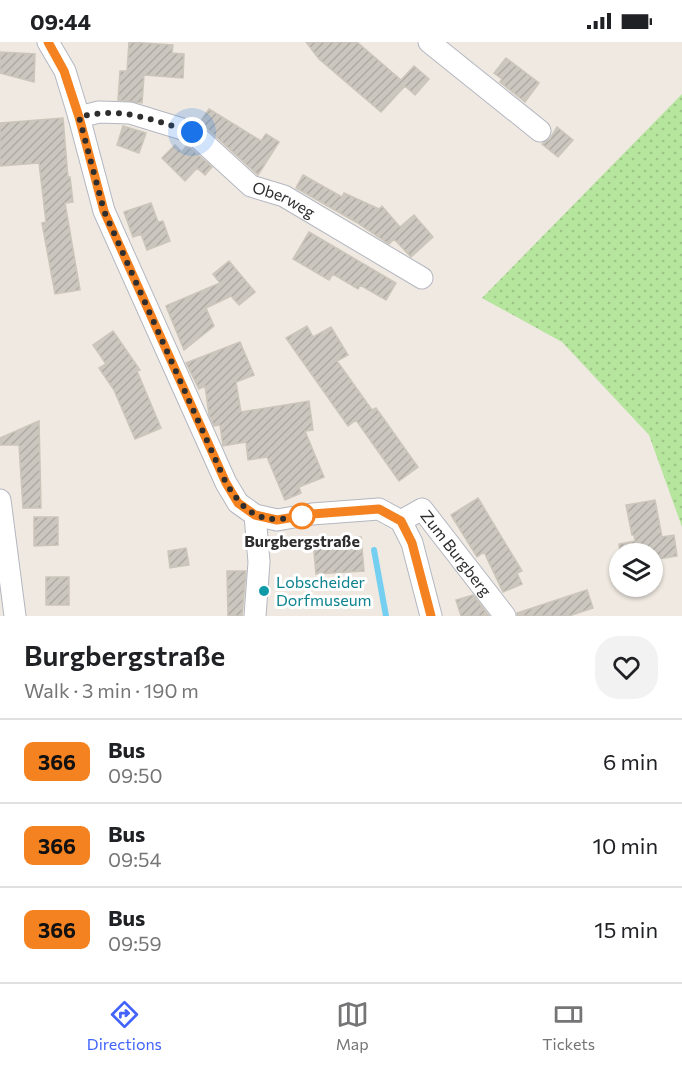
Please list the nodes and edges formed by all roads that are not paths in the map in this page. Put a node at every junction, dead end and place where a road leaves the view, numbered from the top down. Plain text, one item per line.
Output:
1 (48, 42) edge
2 (429, 42) edge
3 (79, 117) junction
4 (540, 131) dead end
5 (422, 278) dead end
6 (0, 500) edge
7 (255, 515) junction
8 (401, 521) junction
9 (15, 616) edge
10 (255, 616) edge
11 (431, 616) edge
12 (505, 616) edge

1 - 3 street
2 - 4 street
3 - 5 street, Oberweg
3 - 7 street
6 - 9 street
7 - 8 street
7 - 10 street
8 - 11 street
8 - 12 street, Zum Burgberg

